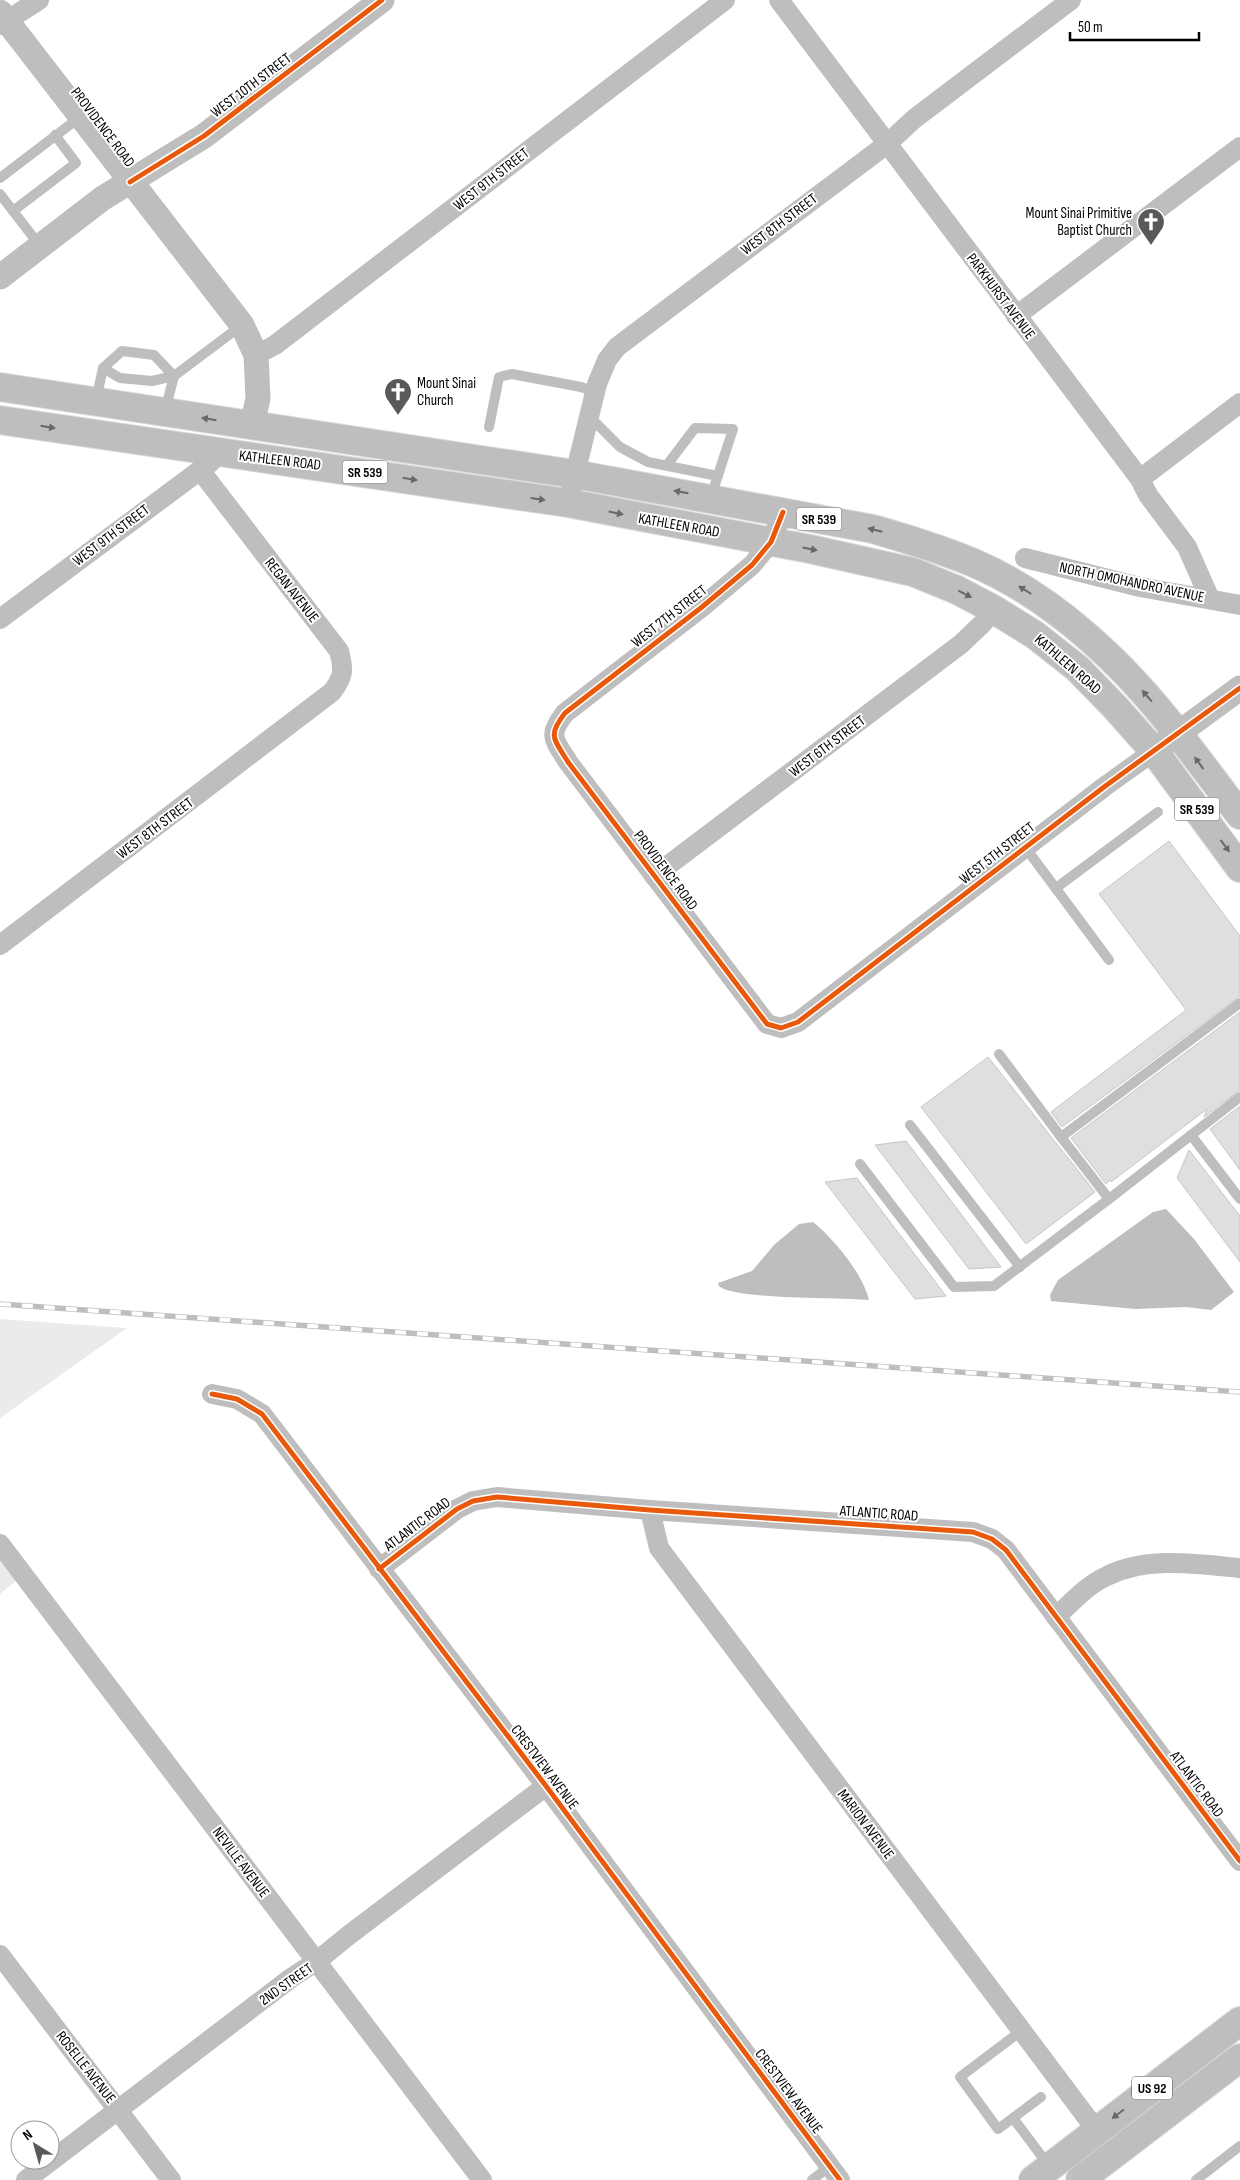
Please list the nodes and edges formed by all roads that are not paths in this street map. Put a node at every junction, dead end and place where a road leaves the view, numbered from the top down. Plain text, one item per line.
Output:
1 (40, 0) edge
2 (382, 0) edge
3 (725, 0) edge
4 (779, 0) edge
5 (1071, 0) edge
6 (2, 20) edge
7 (80, 116) junction
8 (55, 135) junction
9 (887, 144) junction
10 (1240, 147) edge
11 (0, 178) edge
12 (130, 182) junction
13 (0, 194) edge
14 (13, 211) junction
15 (40, 246) junction
16 (0, 276) edge
17 (1016, 316) junction
18 (242, 325) junction
19 (256, 355) junction
20 (103, 368) junction
21 (174, 376) junction
22 (0, 387) edge
23 (595, 392) junction
24 (96, 401) junction
25 (1240, 403) edge
26 (165, 412) junction
27 (589, 416) junction
28 (0, 420) edge
29 (252, 426) junction
30 (490, 427) dead end
31 (394, 447) junction
32 (223, 453) junction
33 (667, 465) junction
34 (200, 470) junction
35 (574, 474) junction
36 (644, 474) junction
37 (1140, 480) junction
38 (714, 487) junction
39 (568, 503) junction
40 (783, 512) junction
41 (771, 542) junction
42 (1025, 558) dead end
43 (1210, 599) junction
44 (1240, 605) edge
45 (993, 609) junction
46 (0, 619) edge
47 (1240, 688) edge
48 (309, 710) joint
49 (554, 727) joint
50 (1178, 734) junction
51 (1154, 751) junction
52 (1158, 812) dead end
53 (1240, 815) edge
54 (1026, 847) junction
55 (1240, 868) edge
56 (654, 876) junction
57 (1056, 888) junction
58 (0, 945) edge
59 (1109, 960) dead end
60 (1240, 1003) edge
61 (768, 1024) joint
62 (999, 1054) dead end
63 (1240, 1097) edge
64 (910, 1125) dead end
65 (1191, 1135) junction
66 (1061, 1138) junction
67 (860, 1164) dead end
68 (1109, 1199) junction
69 (1240, 1199) edge
70 (1020, 1267) junction
71 (212, 1394) dead end
72 (650, 1510) junction
73 (0, 1544) edge
74 (1240, 1568) edge
75 (379, 1569) junction
76 (1056, 1617) junction
77 (546, 1786) junction
78 (1240, 1861) edge
79 (0, 1955) edge
80 (317, 1961) junction
81 (1240, 2021) edge
82 (1022, 2030) junction
83 (1240, 2041) edge
84 (1240, 2058) edge
85 (1041, 2097) dead end
86 (118, 2110) junction
87 (1013, 2118) junction
88 (1096, 2131) junction
89 (1240, 2146) edge
90 (1121, 2149) junction
91 (835, 2173) edge
92 (1041, 2173) edge
93 (26, 2180) edge
94 (171, 2180) edge
95 (482, 2180) edge
96 (812, 2180) edge
97 (1080, 2180) edge
98 (1196, 2180) edge

1 - 6 street
2 - 12 street, WEST 10TH STREET
3 - 19 street, WEST 9TH STREET
4 - 9 street, PARKHURST AVENUE
5 - 9 street, WEST 8TH STREET
6 - 7 street, PROVIDENCE ROAD
7 - 8 lane
7 - 12 street, PROVIDENCE ROAD
8 - 11 lane
8 - 14 lane
9 - 17 street, PARKHURST AVENUE
9 - 23 street, WEST 8TH STREET
10 - 17 street
12 - 15 street, WEST 10TH STREET
12 - 18 street, PROVIDENCE ROAD
13 - 14 lane
14 - 15 lane
15 - 16 street, WEST 10TH STREET
17 - 37 street, PARKHURST AVENUE
18 - 19 street, PROVIDENCE ROAD
18 - 21 lane
19 - 29 street, PROVIDENCE ROAD
20 - 21 lane
20 - 21 lane
20 - 24 lane
21 - 26 lane
22 - 24 main road, KATHLEEN ROAD / SR 539
23 - 27 street, WEST 8TH STREET
23 - 30 lane
24 - 26 main road, KATHLEEN ROAD / SR 539
25 - 37 street
29 -> 26 main road, KATHLEEN ROAD / SR 539
27 - 35 street, WEST 8TH STREET
27 - 36 lane
28 -> 32 main road, KATHLEEN ROAD / SR 539
29 - 31 main road, KATHLEEN ROAD / SR 539
31 - 32 main road
31 - 35 main road, KATHLEEN ROAD / SR 539
32 - 34 street, WEST 9TH STREET
32 -> 39 main road, KATHLEEN ROAD / SR 539
33 - 36 lane
33 - 38 lane
33 - 38 lane
34 - 46 street, WEST 9TH STREET
34 - 48 street, REGAN AVENUE
35 - 36 main road, KATHLEEN ROAD / SR 539
35 - 39 street, WEST 8TH STREET
38 -> 36 main road, KATHLEEN ROAD / SR 539
37 - 43 street, PARKHURST AVENUE
38 - 40 main road, KATHLEEN ROAD / SR 539
39 -> 41 main road, KATHLEEN ROAD / SR 539
40 - 41 street, WEST 7TH STREET
50 -> 40 main road, KATHLEEN ROAD / SR 539
41 -> 45 main road, KATHLEEN ROAD / SR 539
41 - 49 street, WEST 7TH STREET
42 - 43 street, NORTH OMOHANDRO AVENUE
43 - 44 street, NORTH OMOHANDRO AVENUE
45 - 51 main road, KATHLEEN ROAD / SR 539
45 - 56 street, WEST 6TH STREET
47 - 50 street, WEST 5TH STREET
48 - 58 street, WEST 8TH STREET
49 - 56 street, PROVIDENCE ROAD
50 - 51 street, WEST 5TH STREET
53 -> 50 main road, KATHLEEN ROAD / SR 539
51 - 54 street, WEST 5TH STREET
51 -> 55 main road, KATHLEEN ROAD / SR 539
52 - 57 lane
54 - 57 lane
54 - 61 street, WEST 5TH STREET
56 - 61 street, PROVIDENCE ROAD
57 - 59 lane
60 - 66 lane
62 - 66 lane
63 - 65 lane
64 - 70 lane
65 - 68 lane
65 - 69 lane
66 - 68 lane
67 - 70 lane
68 - 70 lane
71 - 75 street, CRESTVIEW AVENUE
72 - 75 street, ATLANTIC ROAD
72 - 76 street, ATLANTIC ROAD
72 - 82 street, MARION AVENUE
73 - 80 street, NEVILLE AVENUE
74 - 76 street
75 - 77 street, CRESTVIEW AVENUE
76 - 78 street, ATLANTIC ROAD
77 - 80 street, 2ND STREET
77 - 91 street, CRESTVIEW AVENUE
79 - 86 street, ROSELLE AVENUE
80 - 86 street, 2ND STREET
80 - 95 street, NEVILLE AVENUE
81 -> 88 main road, US 92
82 - 87 lane
82 - 88 street, MARION AVENUE
83 - 90 main road
84 - 90 main road, US 92
85 - 87 lane
86 - 93 street, 2ND STREET
86 - 94 street, ROSELLE AVENUE
87 - 92 lane
88 - 92 main road, US 92
89 - 98 lane
90 - 97 main road, US 92
91 - 96 lane

